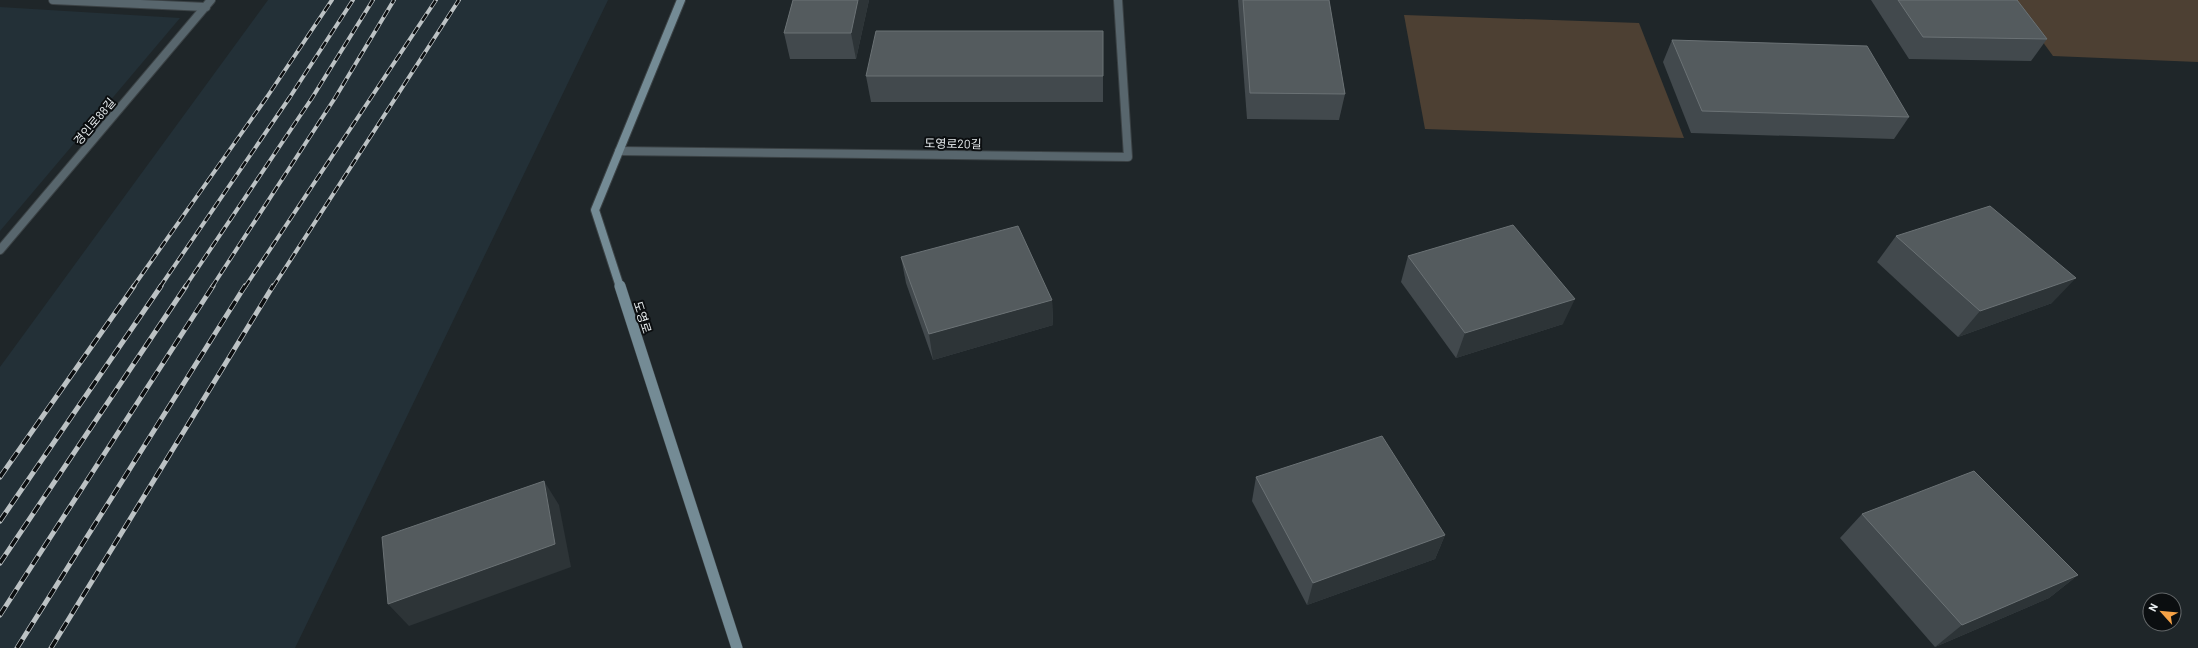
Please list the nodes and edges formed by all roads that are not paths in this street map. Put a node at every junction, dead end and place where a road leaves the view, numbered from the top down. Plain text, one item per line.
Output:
1 (53, 0) edge
2 (681, 0) edge
3 (1118, 0) edge
4 (208, 3) edge
5 (619, 150) junction
6 (0, 250) edge
7 (737, 648) edge

1 - 4 street, 경인로88길
2 - 5 street, 도영로
3 - 5 street, 도영로20길
4 - 6 street, 경인로88길
5 - 7 street, 도영로

